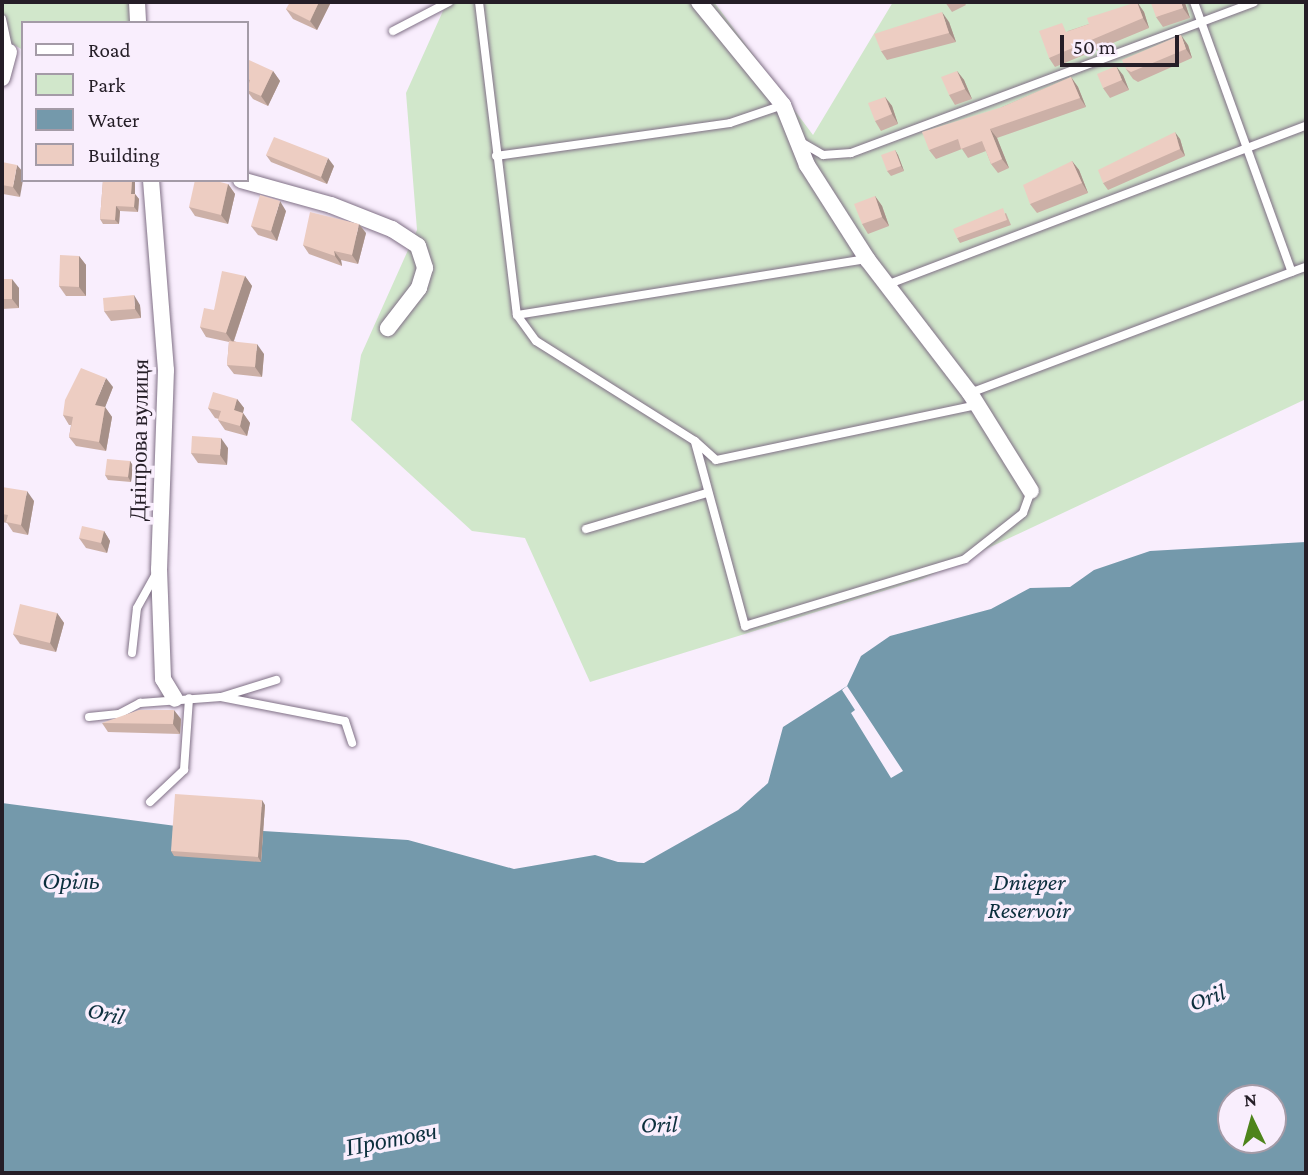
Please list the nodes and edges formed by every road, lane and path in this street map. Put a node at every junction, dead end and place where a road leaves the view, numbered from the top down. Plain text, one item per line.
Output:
1 (137, 2) edge
2 (449, 2) edge
3 (479, 2) edge
4 (699, 2) edge
5 (1194, 2) edge
6 (1254, 2) edge
7 (2, 19) edge
8 (1201, 20) junction
9 (138, 21) edge
10 (393, 31) dead end
11 (11, 53) edge
12 (2, 78) edge
13 (783, 105) junction
14 (1306, 126) edge
15 (799, 141) junction
16 (1247, 147) junction
17 (496, 156) junction
18 (151, 182) edge
19 (248, 182) edge
20 (867, 259) junction
21 (1306, 267) edge
22 (1292, 272) junction
23 (889, 284) junction
24 (517, 315) junction
25 (388, 328) dead end
26 (974, 399) junction
27 (695, 441) junction
28 (1031, 492) joint
29 (707, 493) junction
30 (586, 529) dead end
31 (159, 569) junction
32 (132, 653) dead end
33 (276, 680) dead end
34 (221, 697) junction
35 (182, 699) junction
36 (89, 716) dead end
37 (352, 743) dead end
38 (150, 802) dead end

1 - 9 street
2 - 10 lane
3 - 17 lane
4 - 13 street
5 - 8 lane
6 - 8 lane
7 - 11 lane
8 - 15 lane
8 - 16 lane
11 - 12 street
13 - 15 street
13 - 17 lane
14 - 16 lane
15 - 20 street
16 - 22 lane
16 - 23 lane
17 - 24 lane
18 - 31 street, Дніпрова вулиця
19 - 25 street
20 - 23 street
20 - 24 lane
21 - 22 lane
22 - 26 lane
23 - 26 street
24 - 27 lane
26 - 27 lane
26 - 28 street
27 - 29 lane
28 - 29 lane
29 - 30 lane
31 - 32 lane
31 - 35 street, Дніпрова вулиця
33 - 34 lane
34 - 35 lane
34 - 37 lane
35 - 36 lane
35 - 38 lane

